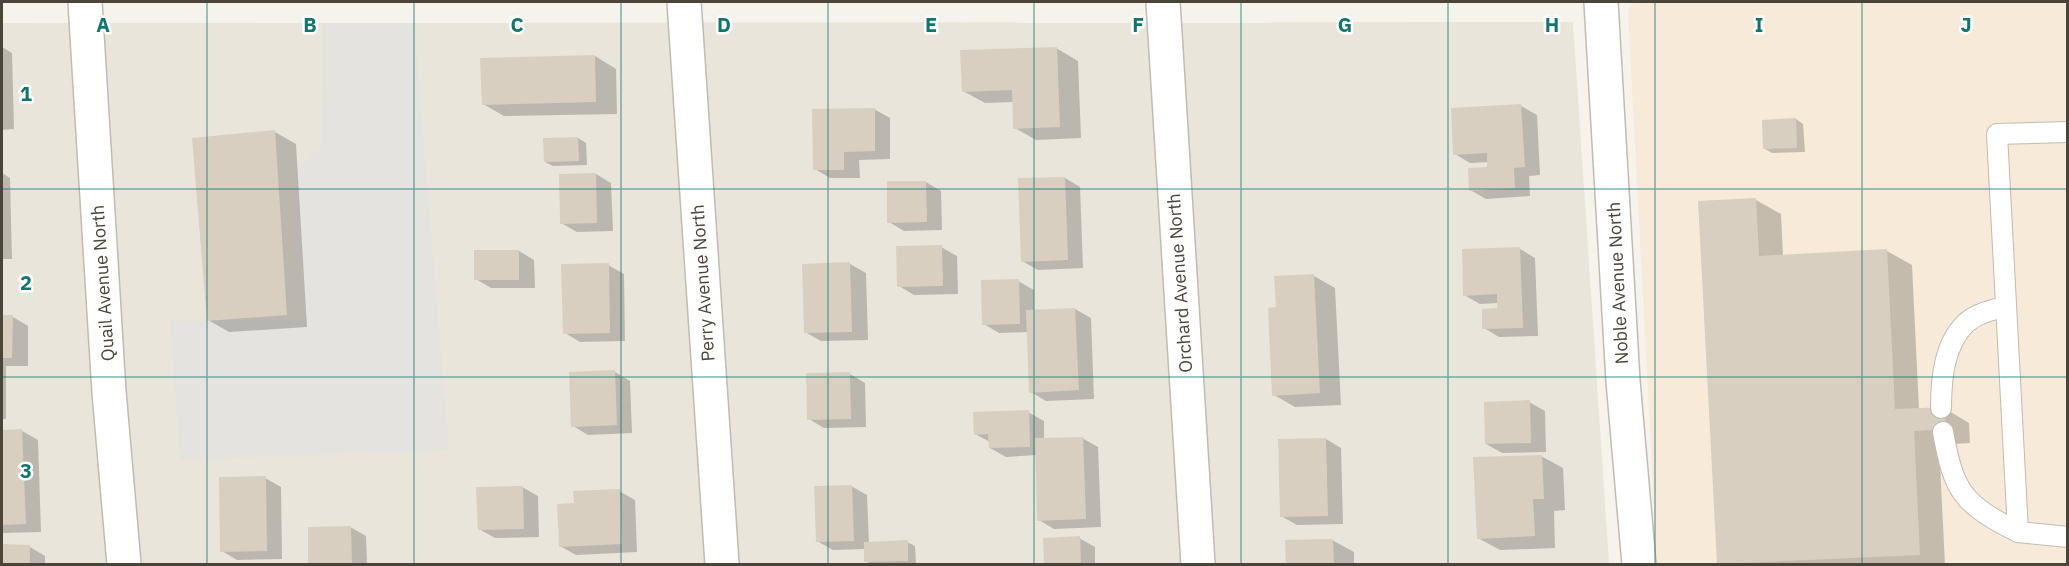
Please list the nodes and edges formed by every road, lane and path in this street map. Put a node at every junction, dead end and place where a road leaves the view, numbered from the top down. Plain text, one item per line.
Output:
1 (85, 2) edge
2 (684, 2) edge
3 (1163, 2) edge
4 (1601, 2) edge
5 (2067, 132) edge
6 (2006, 306) junction
7 (1941, 408) dead end
8 (1943, 432) dead end
9 (2018, 532) junction
10 (2067, 537) edge
11 (124, 564) edge
12 (722, 564) edge
13 (1198, 564) edge
14 (1640, 564) edge

1 - 11 street, Quail Avenue North
2 - 12 street, Perry Avenue North
3 - 13 street, Orchard Avenue North
4 - 14 street, Noble Avenue North
5 - 6 lane
6 - 7 lane
6 - 9 lane
8 - 9 lane
9 - 10 lane

